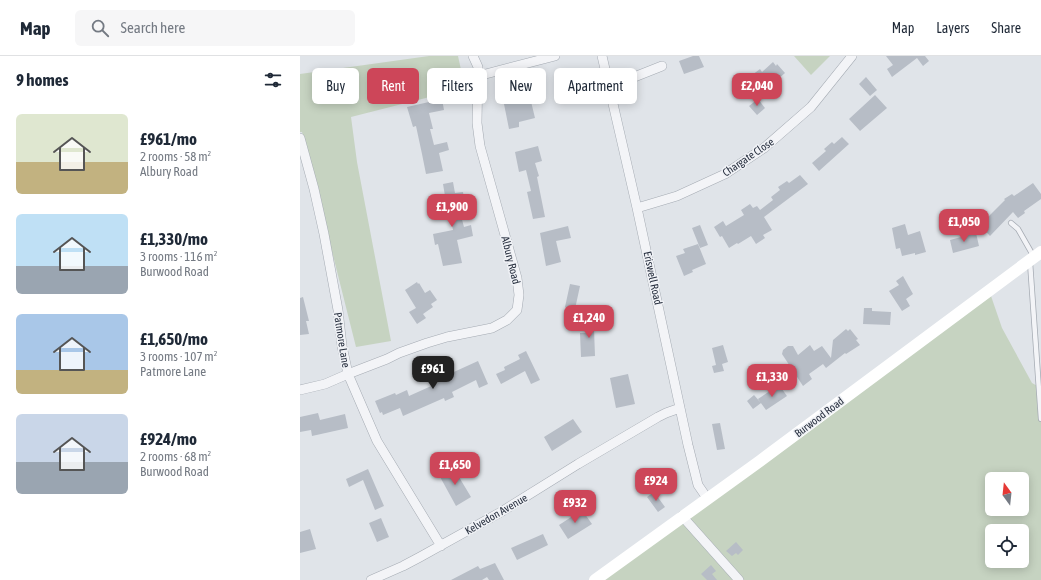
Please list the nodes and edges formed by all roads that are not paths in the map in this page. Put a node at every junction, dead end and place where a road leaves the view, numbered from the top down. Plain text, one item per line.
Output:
1 (473, 56) edge
2 (555, 56) edge
3 (602, 56) edge
4 (852, 56) edge
5 (662, 66) dead end
6 (478, 68) edge
7 (605, 68) edge
8 (487, 74) edge
9 (637, 75) edge
10 (478, 104) edge
11 (613, 104) edge
12 (300, 138) edge
13 (637, 208) junction
14 (1011, 223) dead end
15 (1035, 256) edge
16 (348, 374) junction
17 (300, 390) edge
18 (680, 408) junction
19 (1041, 419) edge
20 (707, 498) junction
21 (682, 516) junction
22 (440, 546) junction
23 (371, 580) edge
24 (595, 580) edge
25 (738, 580) edge

1 - 6 street
2 - 8 street
3 - 7 street, Eriswell Road
4 - 13 street, Chargate Close
5 - 9 street
10 - 16 street, Albury Road
11 - 13 street, Eriswell Road
12 - 16 street, Patmore Lane
13 - 18 street, Eriswell Road
14 - 15 lane
15 - 19 lane
15 - 20 street, Burwood Road
16 - 17 street, Albury Road
16 - 22 street, Patmore Lane
18 - 20 street, Eriswell Road
18 - 22 street, Kelvedon Avenue
20 - 21 street, Burwood Road
21 - 24 street, Burwood Road
21 - 25 street
22 - 23 street, Kelvedon Avenue

